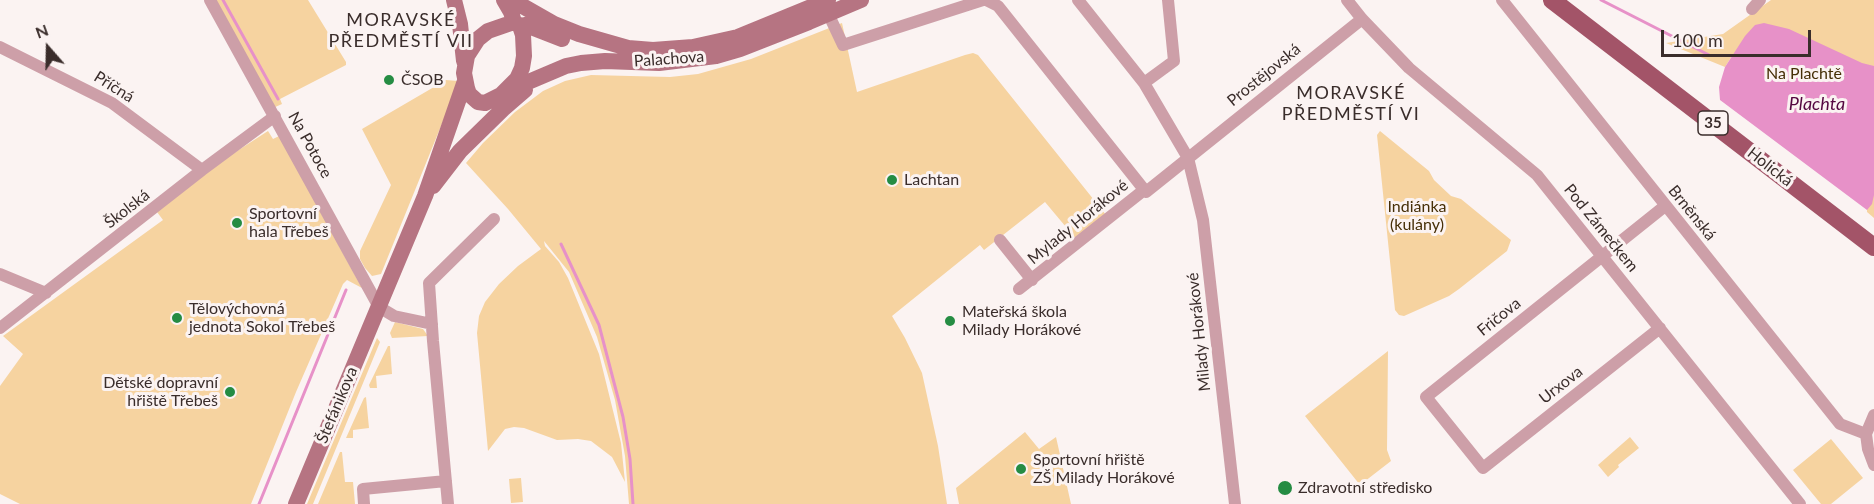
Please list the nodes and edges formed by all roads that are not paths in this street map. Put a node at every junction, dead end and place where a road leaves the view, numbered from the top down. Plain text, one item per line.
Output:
1 (210, 0) edge
2 (454, 0) edge
3 (504, 0) edge
4 (512, 0) edge
5 (861, 0) edge
6 (1078, 0) edge
7 (1167, 0) edge
8 (1347, 0) edge
9 (1502, 0) edge
10 (1552, 0) edge
11 (1570, 0) edge
12 (989, 2) edge
13 (827, 5) edge
14 (1362, 19) junction
15 (517, 24) junction
16 (0, 47) edge
17 (628, 48) junction
18 (465, 73) junction
19 (545, 75) junction
20 (1144, 83) junction
21 (507, 91) junction
22 (490, 101) junction
23 (275, 116) junction
24 (1188, 158) junction
25 (202, 170) junction
26 (1144, 190) junction
27 (425, 196) junction
28 (1665, 206) junction
29 (494, 219) dead end
30 (1874, 233) edge
31 (1000, 240) dead end
32 (1874, 247) edge
33 (1602, 255) junction
34 (0, 274) edge
35 (1032, 280) junction
36 (1019, 289) dead end
37 (46, 292) junction
38 (378, 307) junction
39 (432, 324) junction
40 (0, 328) edge
41 (1660, 328) junction
42 (1874, 416) edge
43 (1866, 434) junction
44 (1874, 465) edge
45 (1483, 468) joint
46 (446, 481) junction
47 (296, 504) edge
48 (364, 504) edge
49 (448, 504) edge
50 (1235, 504) edge
51 (1800, 504) edge

1 - 23 street, Na Potoce
2 - 18 street
3 - 15 street
4 - 17 street, Palachova
5 - 13 street, Palachova
6 - 20 street, Milady Horákové
7 - 20 street
8 - 14 street, Pod Zámečkem
9 - 28 street, Brněnská
10 - 32 main road, Holická / 35
11 - 30 main road, Holická / 35
12 - 13 street
12 - 26 street
13 - 17 street, Palachova
13 - 19 street, Palachova
14 - 24 street, Prostějovská
14 - 33 street, Pod Zámečkem
15 - 17 street
15 - 18 street
15 - 21 street
16 - 25 street, Příčná
18 - 22 street
18 - 27 street, Štefánikova
19 - 21 street, Palachova
19 - 27 street
20 - 24 street, Milady Horákové
21 - 22 street
22 - 27 street, Štefánikova
23 - 25 street, Školská
23 - 38 street, Na Potoce
24 - 26 street
24 - 50 street, Milady Horákové
25 - 37 street, Školská
26 - 35 street, Mylady Horákové
27 - 38 street, Štefánikova
28 - 33 street, Fričova
28 - 43 street, Brněnská
29 - 39 street
31 - 35 street, Mylady Horákové
33 - 41 street, Pod Zámečkem
33 - 45 street, Fričova
34 - 37 street
35 - 36 street, Mylady Horákové
37 - 40 street, Školská
38 - 39 street
38 - 47 street, Štefánikova
39 - 46 street
41 - 45 street, Urxova
41 - 51 street, Pod Zámečkem
42 - 43 street
43 - 44 street
46 - 48 street
46 - 49 street

